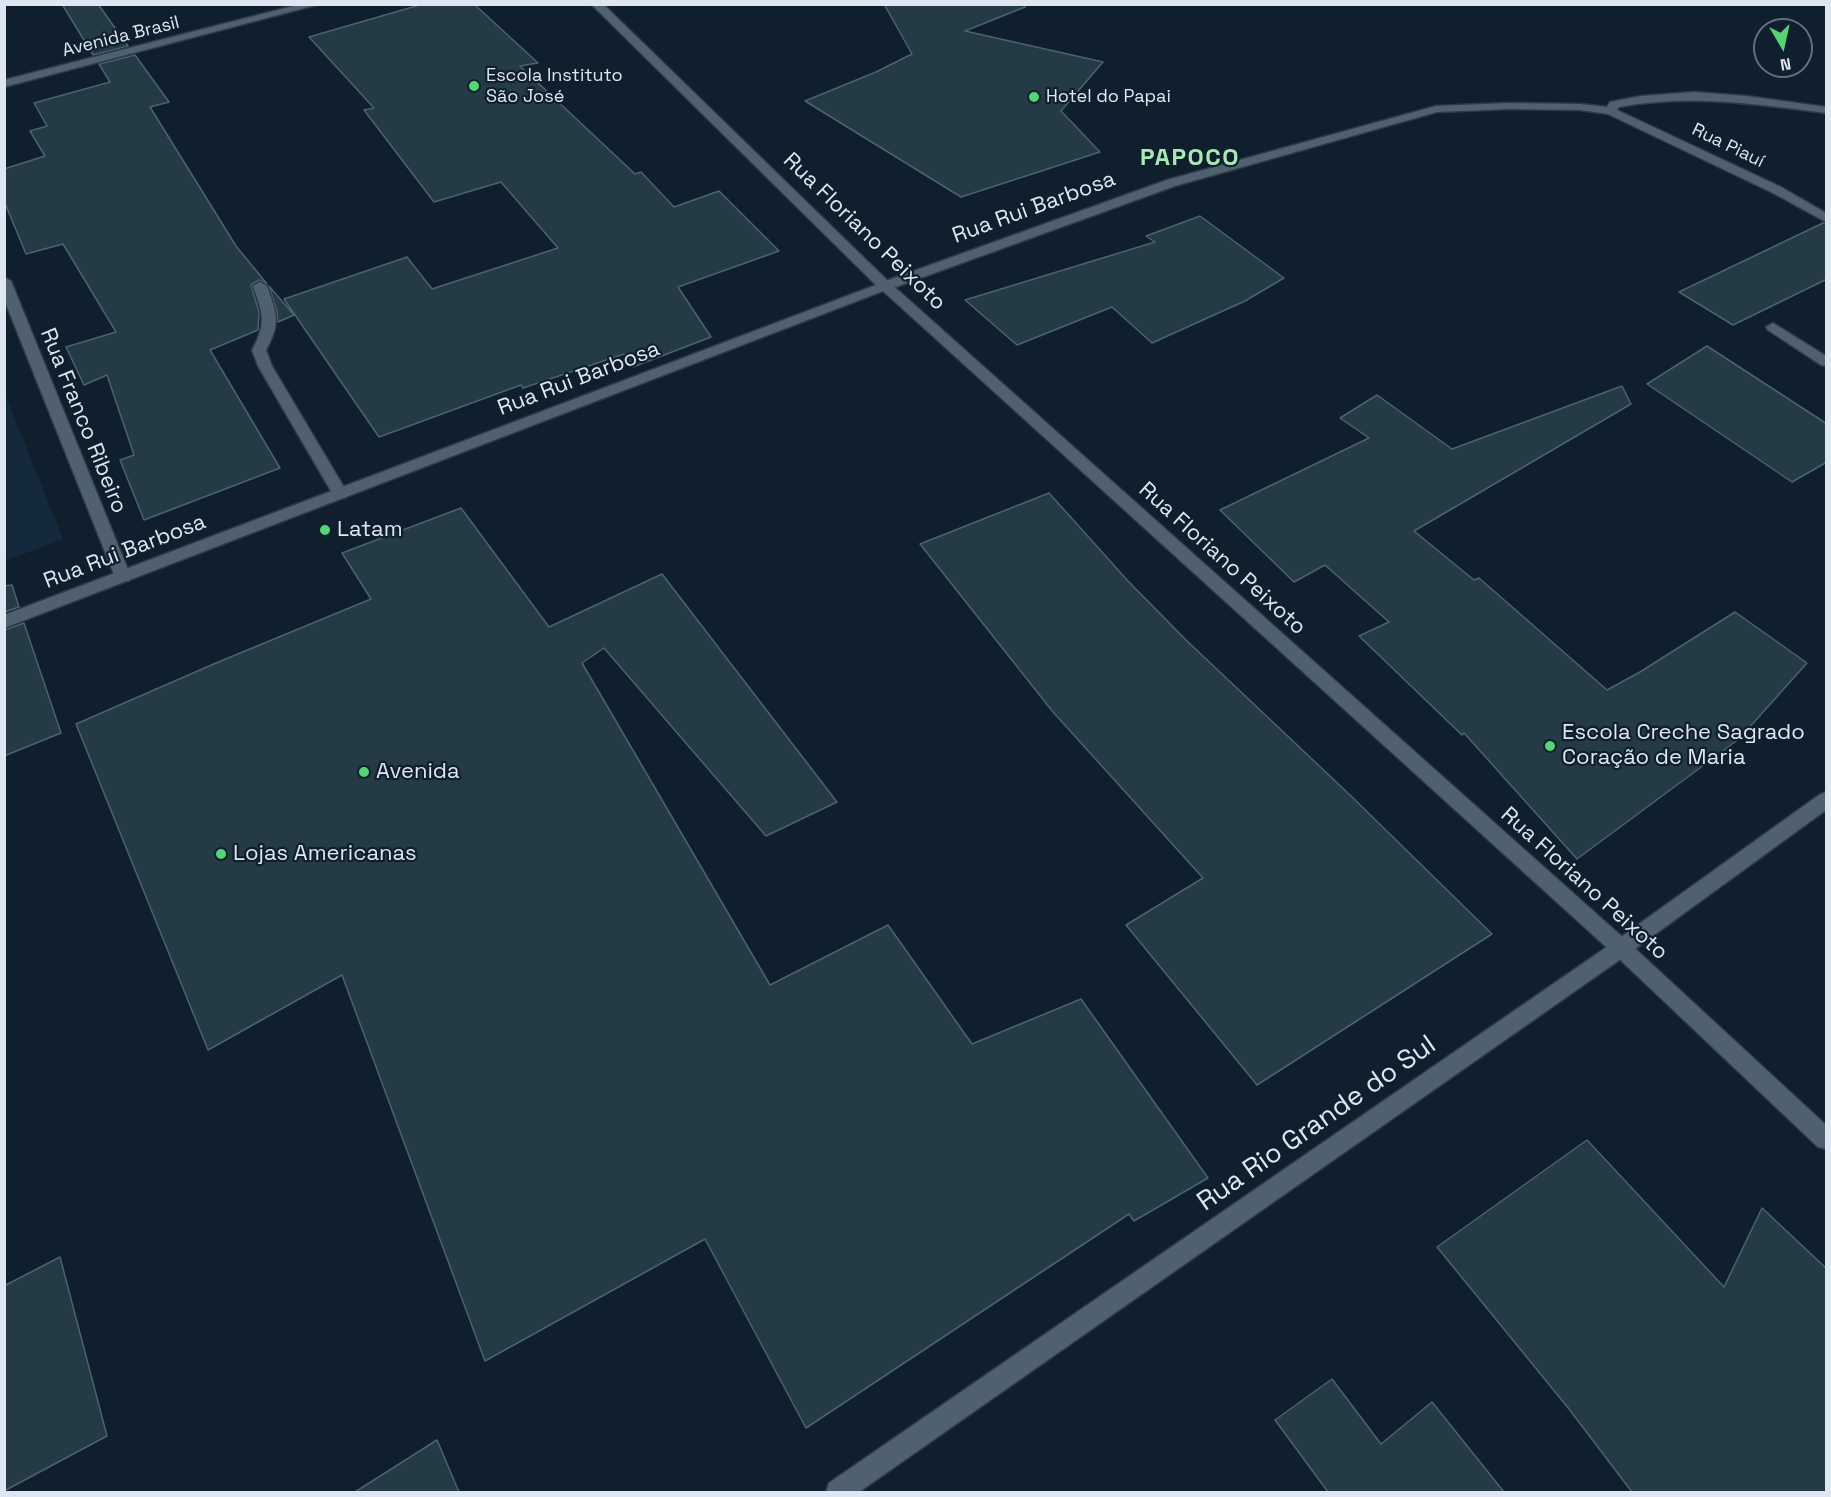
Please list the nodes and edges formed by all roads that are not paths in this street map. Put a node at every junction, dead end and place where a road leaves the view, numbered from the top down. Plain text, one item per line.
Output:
1 (315, 4) edge
2 (596, 4) edge
3 (4, 84) edge
4 (1827, 110) edge
5 (1611, 111) junction
6 (1827, 218) edge
7 (4, 281) edge
8 (260, 286) dead end
9 (885, 286) junction
10 (1773, 327) dead end
11 (1827, 362) edge
12 (340, 494) junction
13 (123, 577) junction
14 (4, 622) edge
15 (1827, 800) edge
16 (1621, 948) junction
17 (1827, 1139) edge
18 (838, 1492) edge

1 - 3 street, Avenida Brasil
2 - 9 street, Rua Floriano Peixoto
4 - 5 street
5 - 6 street, Rua Piauí
5 - 9 street, Rua Rui Barbosa
7 - 13 street, Rua Franco Ribeiro
8 - 12 street
9 - 12 street, Rua Rui Barbosa
9 - 16 street, Rua Floriano Peixoto
10 - 11 street
12 - 13 street, Rua Rui Barbosa
13 - 14 street, Rua Rui Barbosa
15 - 16 street, Rua Rio Grande do Sul
16 - 17 street, Rua Floriano Peixoto
16 - 18 street, Rua Rio Grande do Sul

